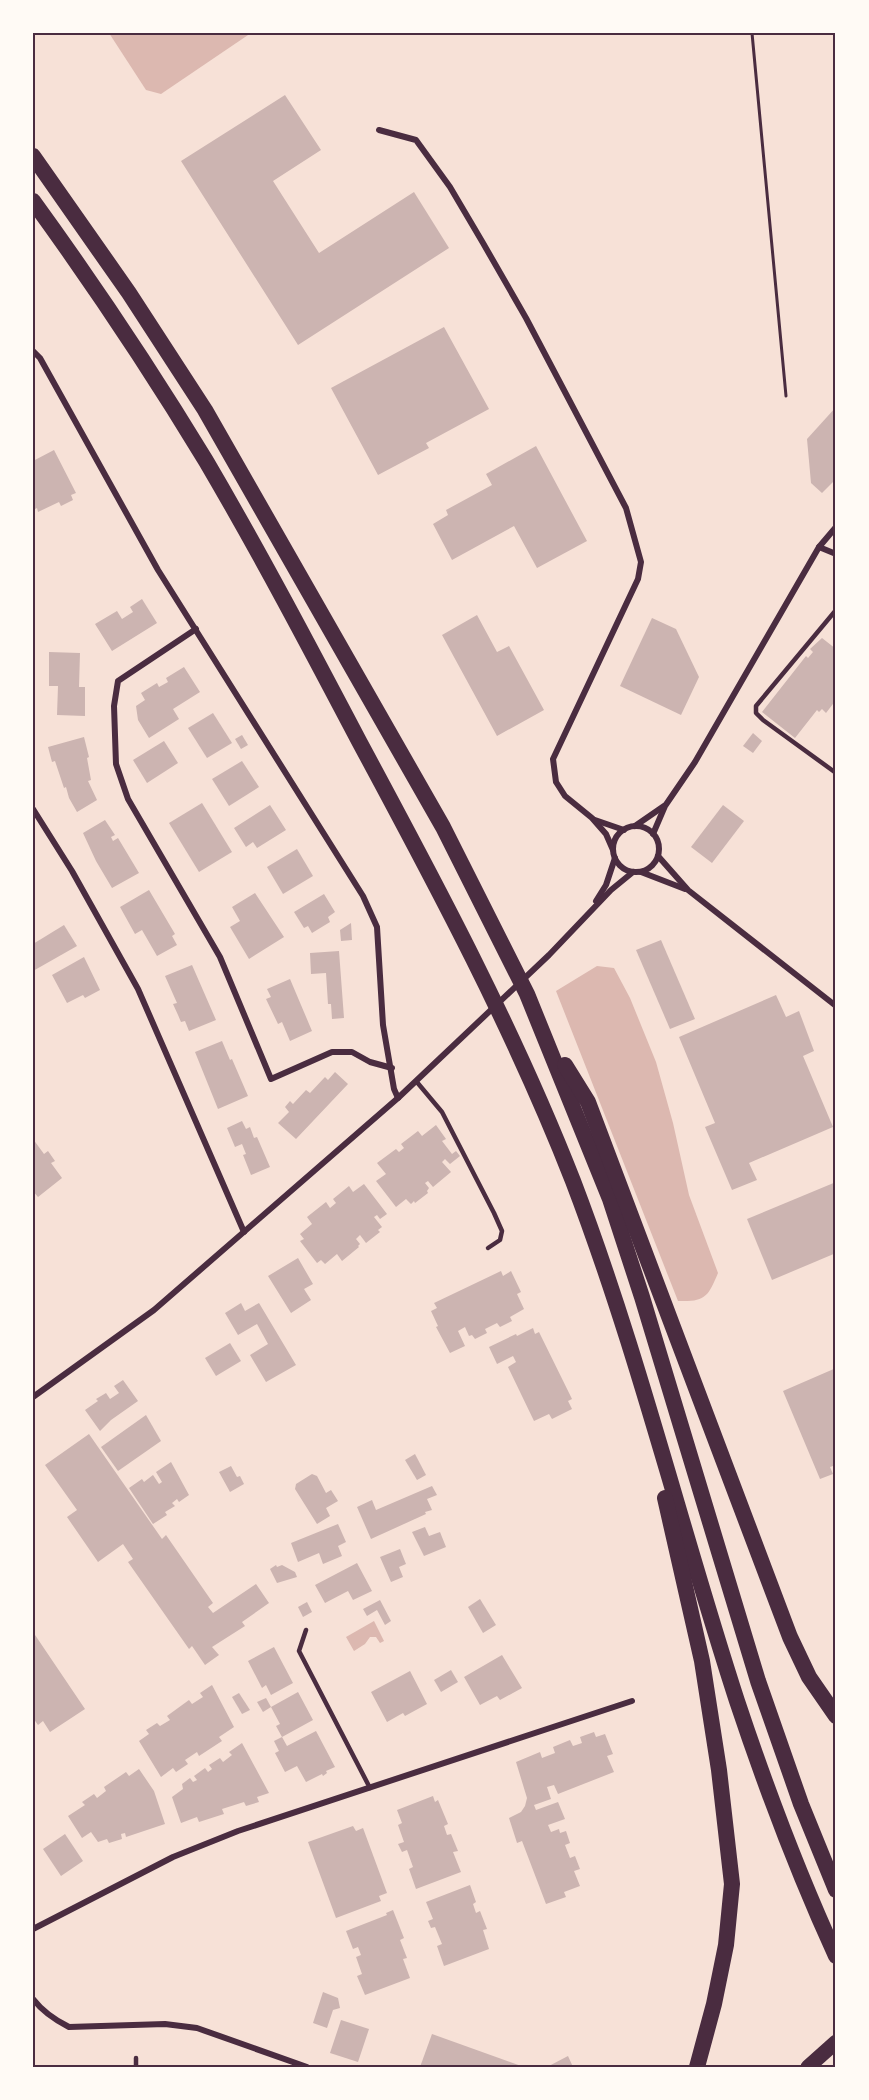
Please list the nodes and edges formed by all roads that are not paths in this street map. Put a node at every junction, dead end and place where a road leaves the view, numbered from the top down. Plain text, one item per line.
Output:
1 (379, 130) dead end
2 (33, 156) edge
3 (33, 201) edge
4 (33, 351) edge
5 (836, 527) edge
6 (819, 547) junction
7 (836, 554) edge
8 (836, 610) edge
9 (834, 617) edge
10 (196, 629) junction
11 (836, 773) edge
12 (665, 806) junction
13 (33, 809) edge
14 (592, 818) junction
15 (635, 827) junction
16 (624, 830) junction
17 (653, 834) junction
18 (613, 850) junction
19 (658, 856) junction
20 (615, 858) junction
21 (633, 872) junction
22 (641, 872) junction
23 (688, 890) junction
24 (584, 918) junction
25 (836, 1006) edge
26 (541, 1024) junction
27 (392, 1068) junction
28 (416, 1081) junction
29 (398, 1098) junction
30 (244, 1232) junction
31 (488, 1248) dead end
32 (33, 1397) edge
33 (655, 1432) junction
34 (306, 1630) dead end
35 (632, 1701) dead end
36 (836, 1716) edge
37 (370, 1788) junction
38 (836, 1890) edge
39 (33, 1929) edge
40 (836, 1956) edge
41 (33, 1999) edge
42 (832, 2045) edge
43 (136, 2058) dead end
44 (136, 2067) edge
45 (307, 2067) edge
46 (697, 2067) edge
47 (808, 2067) edge

1 - 14 street
2 - 26 highway
3 - 33 highway
4 - 10 street
5 - 6 street
6 - 7 street
6 - 12 street
8 - 9 lane
9 - 11 lane
10 - 27 street
10 - 27 street
12 - 15 street
12 - 17 street
13 - 30 street
14 - 16 street
14 - 18 street
15 - 16 street
15 - 17 street
16 - 18 street
17 - 19 street
18 - 20 street
19 - 22 street
19 - 23 street
20 - 21 street
20 - 24 street
21 - 22 street
21 - 24 street
22 - 23 street
23 - 25 street
24 - 28 street
26 - 36 highway
26 - 38 highway
27 - 29 street
28 - 29 street
28 - 31 lane
29 - 30 street
30 - 32 street
33 - 40 highway
33 - 46 highway
34 - 37 lane
35 - 37 street
37 - 39 street
41 - 45 street
42 - 47 main road
43 - 44 lane

